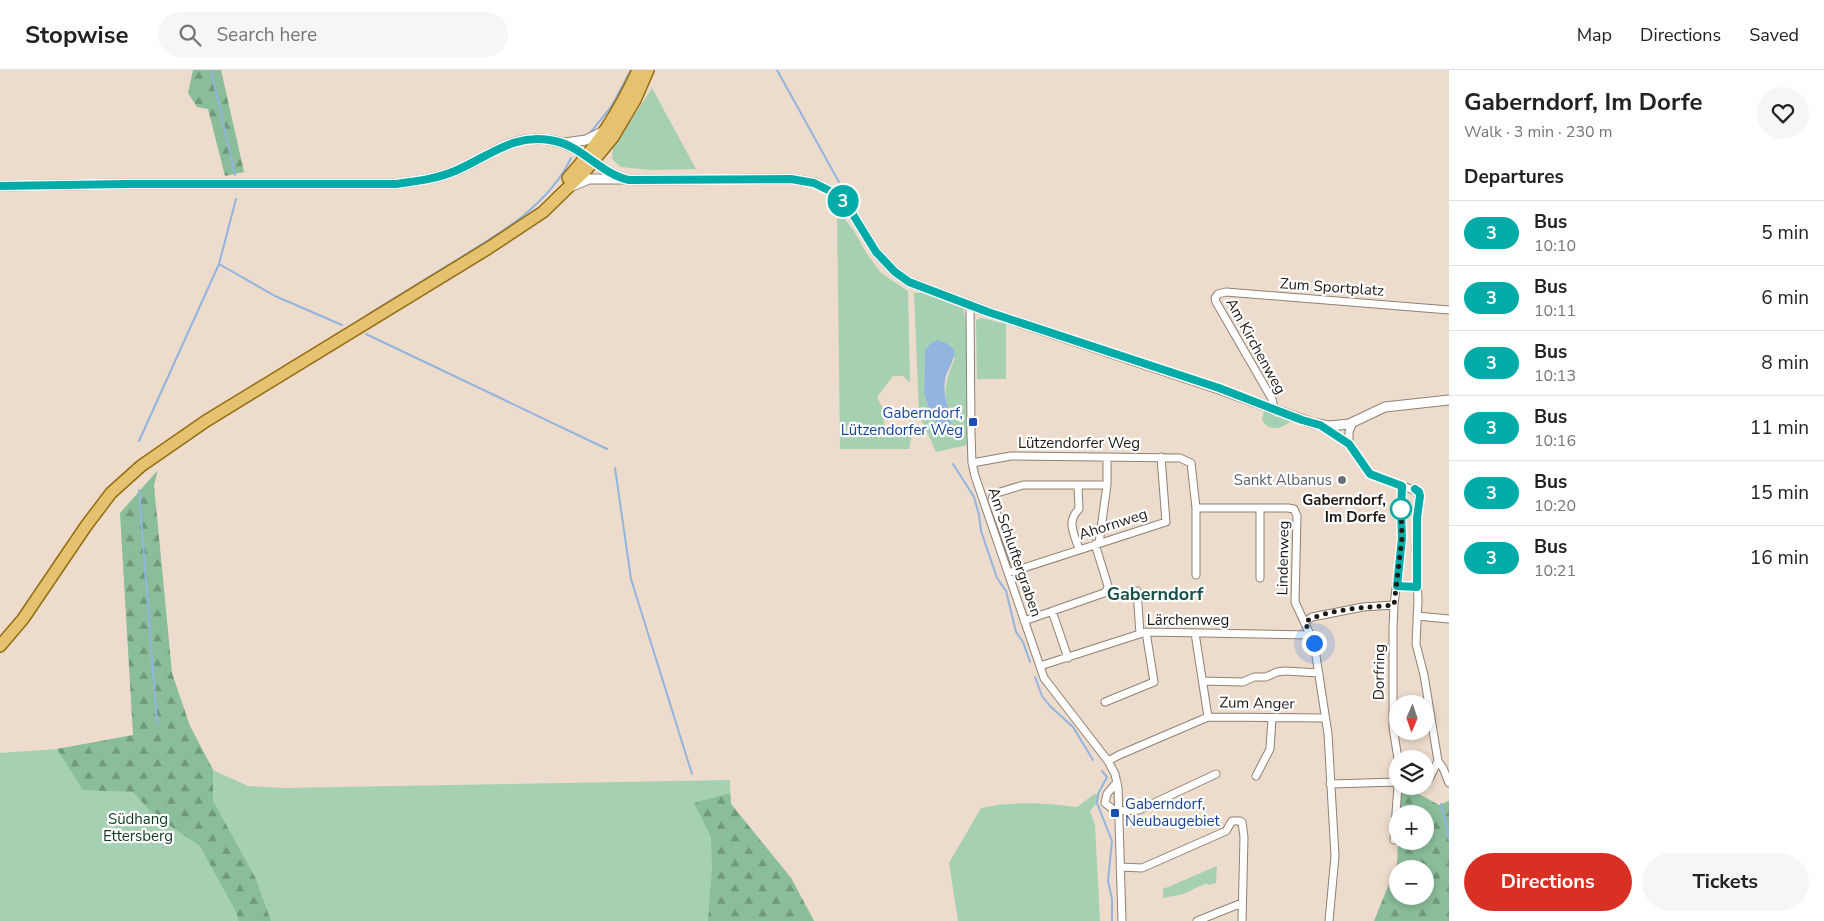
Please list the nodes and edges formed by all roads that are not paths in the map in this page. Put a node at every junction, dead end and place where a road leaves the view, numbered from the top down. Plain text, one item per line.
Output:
1 (638, 70) edge
2 (648, 70) edge
3 (607, 130) junction
4 (563, 143) junction
5 (591, 159) junction
6 (623, 179) junction
7 (0, 186) edge
8 (570, 187) junction
9 (515, 230) junction
10 (1215, 298) joint
11 (970, 306) junction
12 (1449, 310) edge
13 (1449, 400) edge
14 (1274, 408) junction
15 (1354, 422) junction
16 (1320, 425) junction
17 (1349, 444) junction
18 (1107, 456) junction
19 (1161, 457) junction
20 (972, 463) junction
21 (1107, 485) junction
22 (1078, 486) junction
23 (1402, 486) junction
24 (1196, 508) junction
25 (1260, 508) junction
26 (1097, 544) junction
27 (1079, 549) junction
28 (1017, 570) junction
29 (1008, 573) junction
30 (1196, 575) dead end
31 (1260, 578) dead end
32 (1397, 586) junction
33 (1417, 587) junction
34 (1137, 591) dead end
35 (1394, 605) junction
36 (1052, 611) junction
37 (1417, 616) junction
38 (1449, 619) edge
39 (1024, 621) junction
40 (1305, 622) junction
41 (1143, 633) junction
42 (1195, 633) junction
43 (1310, 634) junction
44 (0, 646) edge
45 (1068, 658) junction
46 (1040, 666) junction
47 (1319, 673) junction
48 (1203, 681) junction
49 (1105, 702) dead end
50 (1208, 717) junction
51 (1272, 718) junction
52 (1325, 718) junction
53 (1397, 750) edge
54 (1108, 761) junction
55 (1438, 761) junction
56 (1434, 768) edge
57 (1216, 774) dead end
58 (1256, 776) dead end
59 (1117, 782) junction
60 (1389, 782) edge
61 (1449, 783) edge
62 (1330, 784) junction
63 (1118, 811) junction
64 (1120, 867) junction
65 (1242, 903) junction
66 (1122, 921) edge
67 (1197, 921) edge
68 (1242, 921) edge
69 (1330, 921) edge

1 - 3 main road
2 - 5 main road
3 - 4 street
3 - 5 main road
4 - 5 street
4 - 7 street
5 - 6 street
5 - 8 main road
5 - 9 main road
6 - 8 street
6 - 11 street
8 - 9 main road
9 - 44 main road
10 - 12 street, Zum Sportplatz
10 - 14 street, Am Kirchenweg
11 - 14 street
11 - 20 street, Am Schluftergraben
13 - 15 street
14 - 16 street
15 - 16 street
15 - 17 street
16 - 17 street
17 - 23 street
18 - 19 street, Lützendorfer Weg
18 - 20 street, Lützendorfer Weg
18 - 21 street
19 - 24 street, Lützendorfer Weg
19 - 26 street, Ahornweg
20 - 29 street, Am Schluftergraben
21 - 22 street
21 - 26 street
22 - 27 street
22 - 28 street
23 - 32 street, Dorfring
23 - 33 street
24 - 25 street, Lindenweg
24 - 30 street
25 - 31 street
25 - 40 street, Lindenweg
26 - 27 street, Ahornweg
26 - 36 street
27 - 28 street, Ahornweg
28 - 29 street, Ahornweg
29 - 39 street, Am Schluftergraben
32 - 33 street
32 - 35 street, Dorfring
33 - 37 street
34 - 41 street
35 - 40 street
35 - 53 street, Dorfring
36 - 39 street
36 - 45 street
37 - 38 street
37 - 55 street
39 - 46 street, Am Schluftergraben
40 - 43 street, Lindenweg
41 - 42 street, Lärchenweg
41 - 45 street, Lärchenweg
41 - 49 street
42 - 43 street, Lärchenweg
42 - 48 street
43 - 47 street, Lindenweg
45 - 46 street, Lärchenweg
46 - 54 street, Am Schluftergraben
47 - 48 street
47 - 52 street, Lindenweg
48 - 50 street
50 - 51 street, Zum Anger
50 - 54 street, Zum Anger
51 - 52 street, Zum Anger
51 - 58 street
52 - 62 street, Lindenweg
54 - 59 street, Am Schluftergraben
55 - 56 street
55 - 61 street
57 - 63 street
59 - 63 street, Am Schluftergraben
59 - 63 street
60 - 62 street
62 - 69 street, Lindenweg
63 - 64 street, Am Schluftergraben
64 - 65 street
64 - 66 street, Am Schluftergraben
65 - 67 street
65 - 68 street

